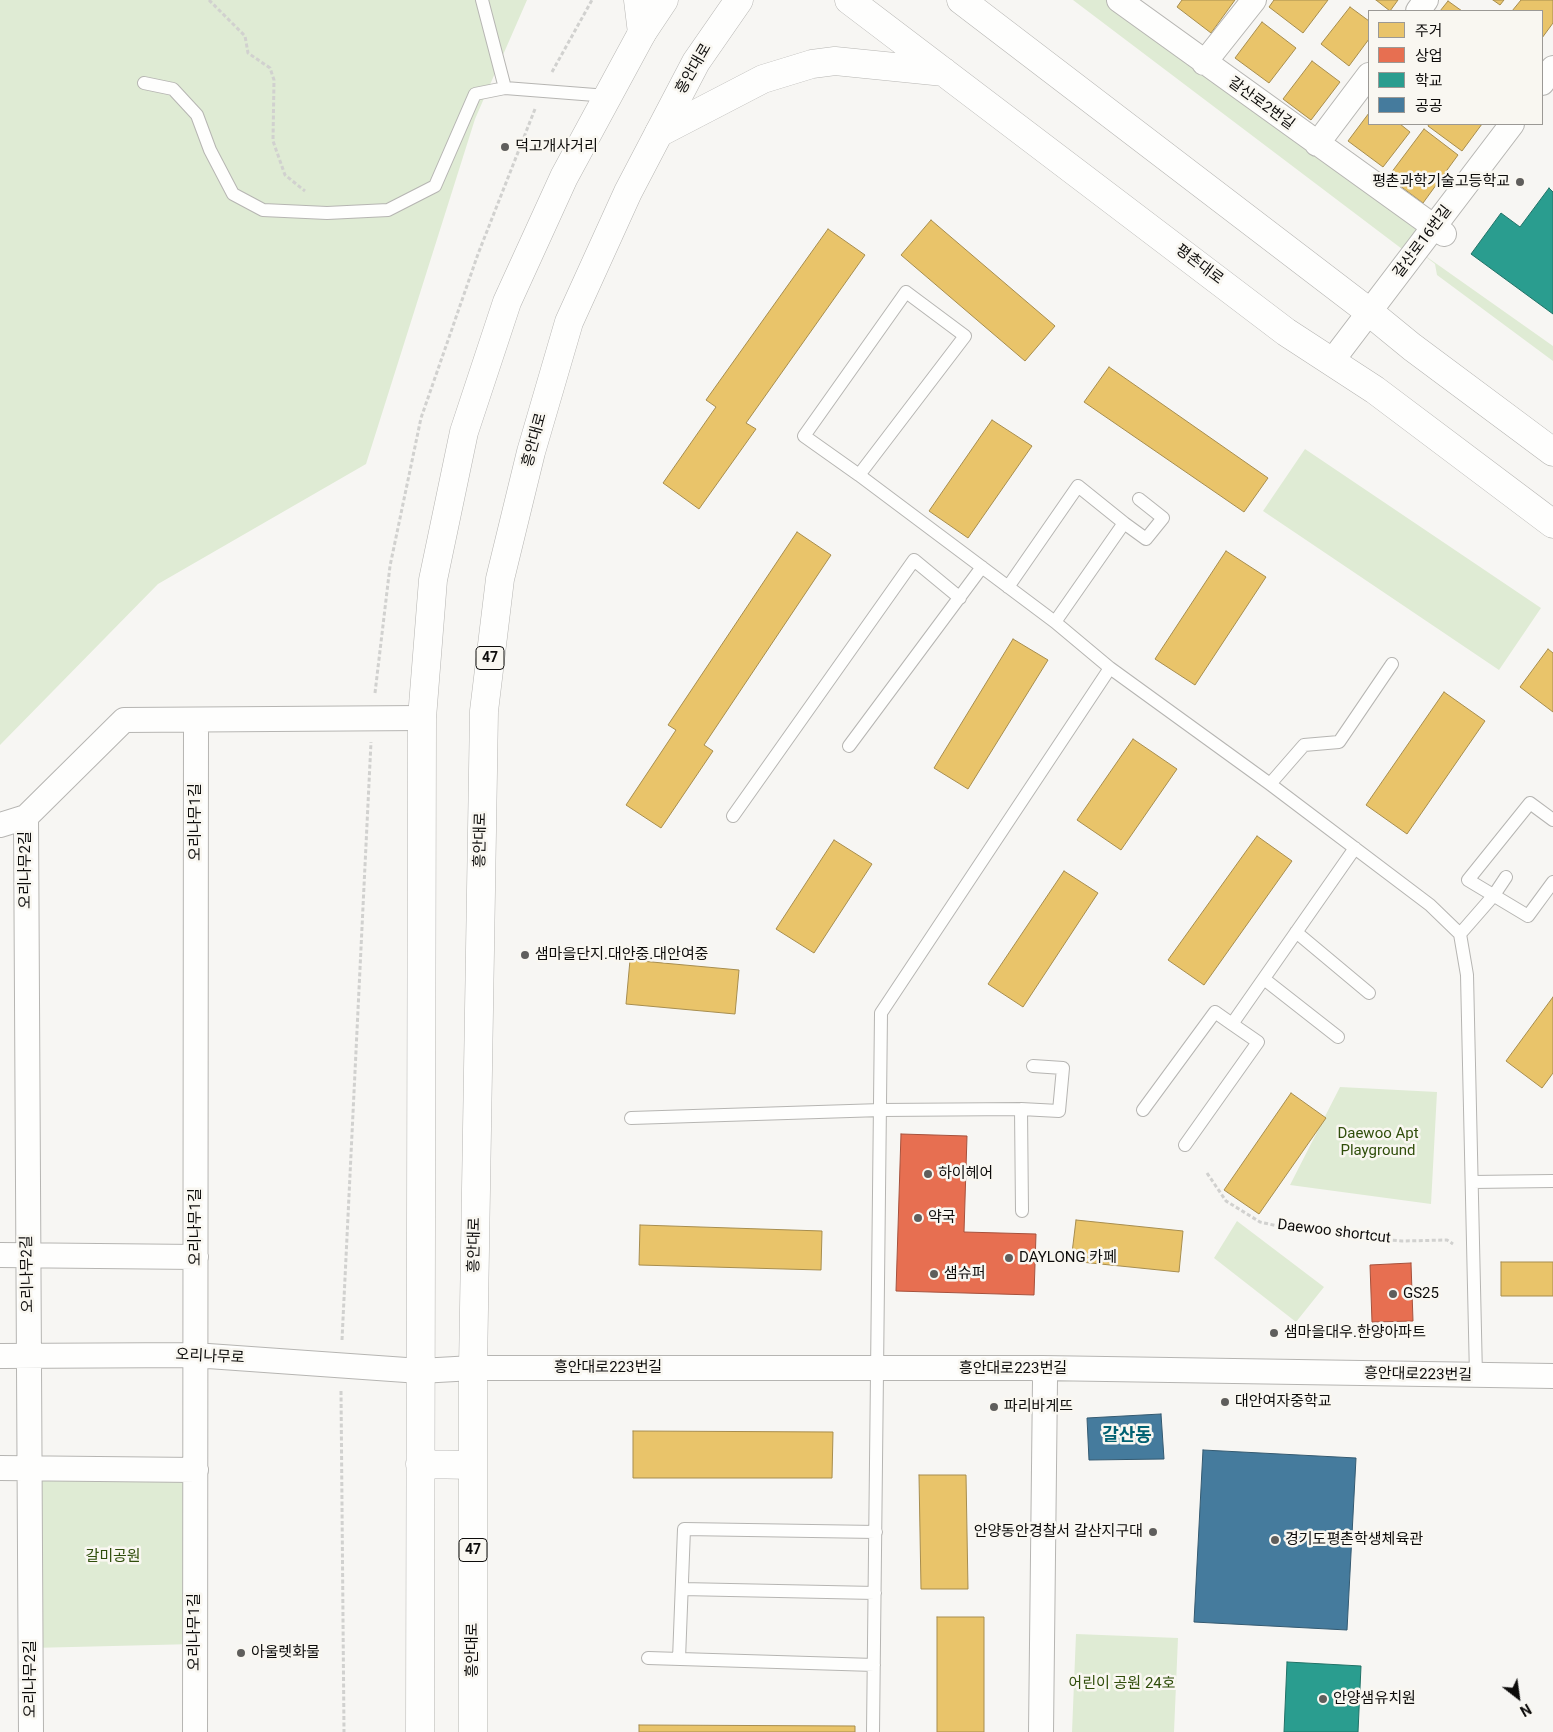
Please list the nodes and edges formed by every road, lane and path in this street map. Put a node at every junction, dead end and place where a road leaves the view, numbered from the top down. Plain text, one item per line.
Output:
1 (209, 0) edge
2 (482, 0) edge
3 (638, 0) edge
4 (664, 0) edge
5 (739, 0) edge
6 (850, 0) edge
7 (961, 0) edge
8 (1119, 0) edge
9 (1254, 0) edge
10 (982, 10) edge
11 (642, 33) junction
12 (1204, 63) junction
13 (1553, 68) edge
14 (945, 72) junction
15 (1368, 76) edge
16 (144, 82) dead end
17 (1543, 83) edge
18 (505, 88) junction
19 (608, 96) junction
20 (1511, 125) edge
21 (659, 133) junction
22 (1317, 144) junction
23 (327, 213) junction
24 (1439, 231) junction
25 (1368, 311) junction
26 (1332, 361) junction
27 (1553, 452) edge
28 (859, 474) junction
29 (1139, 499) dead end
30 (1124, 523) junction
31 (1553, 524) edge
32 (982, 567) junction
33 (1008, 587) junction
34 (960, 598) junction
35 (1055, 622) junction
36 (1392, 664) dead end
37 (1110, 668) junction
38 (422, 718) junction
39 (196, 721) junction
40 (849, 746) dead end
41 (1270, 784) junction
42 (732, 816) dead end
43 (26, 817) junction
44 (1553, 820) edge
45 (0, 825) edge
46 (1355, 848) junction
47 (1506, 877) dead end
48 (1553, 882) edge
49 (1494, 894) junction
50 (1296, 932) junction
51 (1460, 934) junction
52 (1264, 979) junction
53 (1369, 993) dead end
54 (1232, 1024) junction
55 (1338, 1037) dead end
56 (1033, 1066) dead end
57 (1021, 1109) junction
58 (881, 1110) junction
59 (1143, 1110) dead end
60 (631, 1118) dead end
61 (1185, 1145) dead end
62 (1207, 1173) dead end
63 (1553, 1181) edge
64 (1472, 1182) junction
65 (1022, 1211) dead end
66 (0, 1255) edge
67 (27, 1257) junction
68 (196, 1257) junction
69 (1474, 1263) junction
70 (194, 1355) junction
71 (0, 1356) edge
72 (29, 1356) junction
73 (473, 1368) junction
74 (1042, 1368) junction
75 (876, 1369) junction
76 (420, 1370) junction
77 (1476, 1376) junction
78 (1553, 1376) edge
79 (420, 1464) junction
80 (473, 1465) junction
81 (30, 1467) junction
82 (0, 1468) edge
83 (196, 1470) junction
84 (876, 1532) junction
85 (682, 1589) junction
86 (875, 1593) junction
87 (648, 1658) dead end
88 (679, 1659) junction
89 (874, 1665) junction
90 (31, 1732) edge
91 (195, 1732) edge
92 (420, 1732) edge
93 (473, 1732) edge
94 (873, 1732) edge
95 (1041, 1732) edge

1 - 23 path
2 - 18 lane
3 - 11 main road
4 - 11 main road
5 - 21 main road, 흥안대로 / 47
6 - 14 main road, 평촌대로
7 - 10 main road
8 - 12 street, 갈산로2번길
9 - 12 street
10 - 25 main road
11 - 19 main road
12 - 22 street, 갈산로2번길
13 - 17 street
14 - 21 main road
14 - 26 main road, 평촌대로
15 - 22 street
16 - 23 lane
18 - 19 lane
18 - 23 lane
19 - 38 main road
20 - 24 street, 갈산로16번길
21 - 73 main road, 흥안대로 / 47
22 - 24 street, 갈산로2번길
24 - 25 street, 갈산로16번길
25 - 26 street, 갈산로16번길
25 - 27 main road
26 - 31 main road, 평촌대로
28 - 28 lane
28 - 32 lane
29 - 30 lane
30 - 33 lane
30 - 35 lane
32 - 33 lane
32 - 34 lane
33 - 35 lane
34 - 40 lane
34 - 42 lane
35 - 37 lane
36 - 41 lane
37 - 41 lane
37 - 58 lane
38 - 39 street
38 - 76 main road
39 - 43 street
39 - 68 street, 오리나무1길
41 - 46 lane
43 - 45 street
43 - 67 street, 오리나무2길
44 - 49 lane
46 - 50 lane
46 - 51 lane
47 - 49 lane
48 - 49 lane
49 - 51 lane
50 - 52 lane
50 - 53 lane
51 - 64 lane
52 - 54 lane
52 - 55 lane
54 - 59 lane
54 - 61 lane
56 - 57 lane
57 - 58 lane
57 - 65 lane
58 - 60 lane
58 - 75 lane
62 - 69 path, Daewoo shortcut
63 - 64 lane
64 - 69 lane
66 - 67 street
67 - 68 street
67 - 72 street, 오리나무2길
68 - 70 street, 오리나무1길
69 - 77 lane
70 - 72 street, 오리나무로
70 - 76 street, 오리나무로
70 - 83 street, 오리나무1길
71 - 72 street, 오리나무로
72 - 81 street, 오리나무2길
73 - 75 street, 흥안대로223번길
73 - 76 street, 오리나무로
73 - 80 main road, 흥안대로 / 47
74 - 75 street, 흥안대로223번길
74 - 77 street, 흥안대로223번길
74 - 95 street
75 - 84 lane
76 - 79 main road
77 - 78 street, 흥안대로223번길
79 - 80 main road
79 - 92 main road
80 - 93 main road, 흥안대로 / 47
81 - 82 street
81 - 83 street
81 - 90 street, 오리나무2길
83 - 91 street, 오리나무1길
84 - 85 lane
84 - 86 lane
85 - 86 lane
85 - 88 lane
86 - 89 lane
87 - 88 lane
88 - 89 lane
89 - 94 lane

